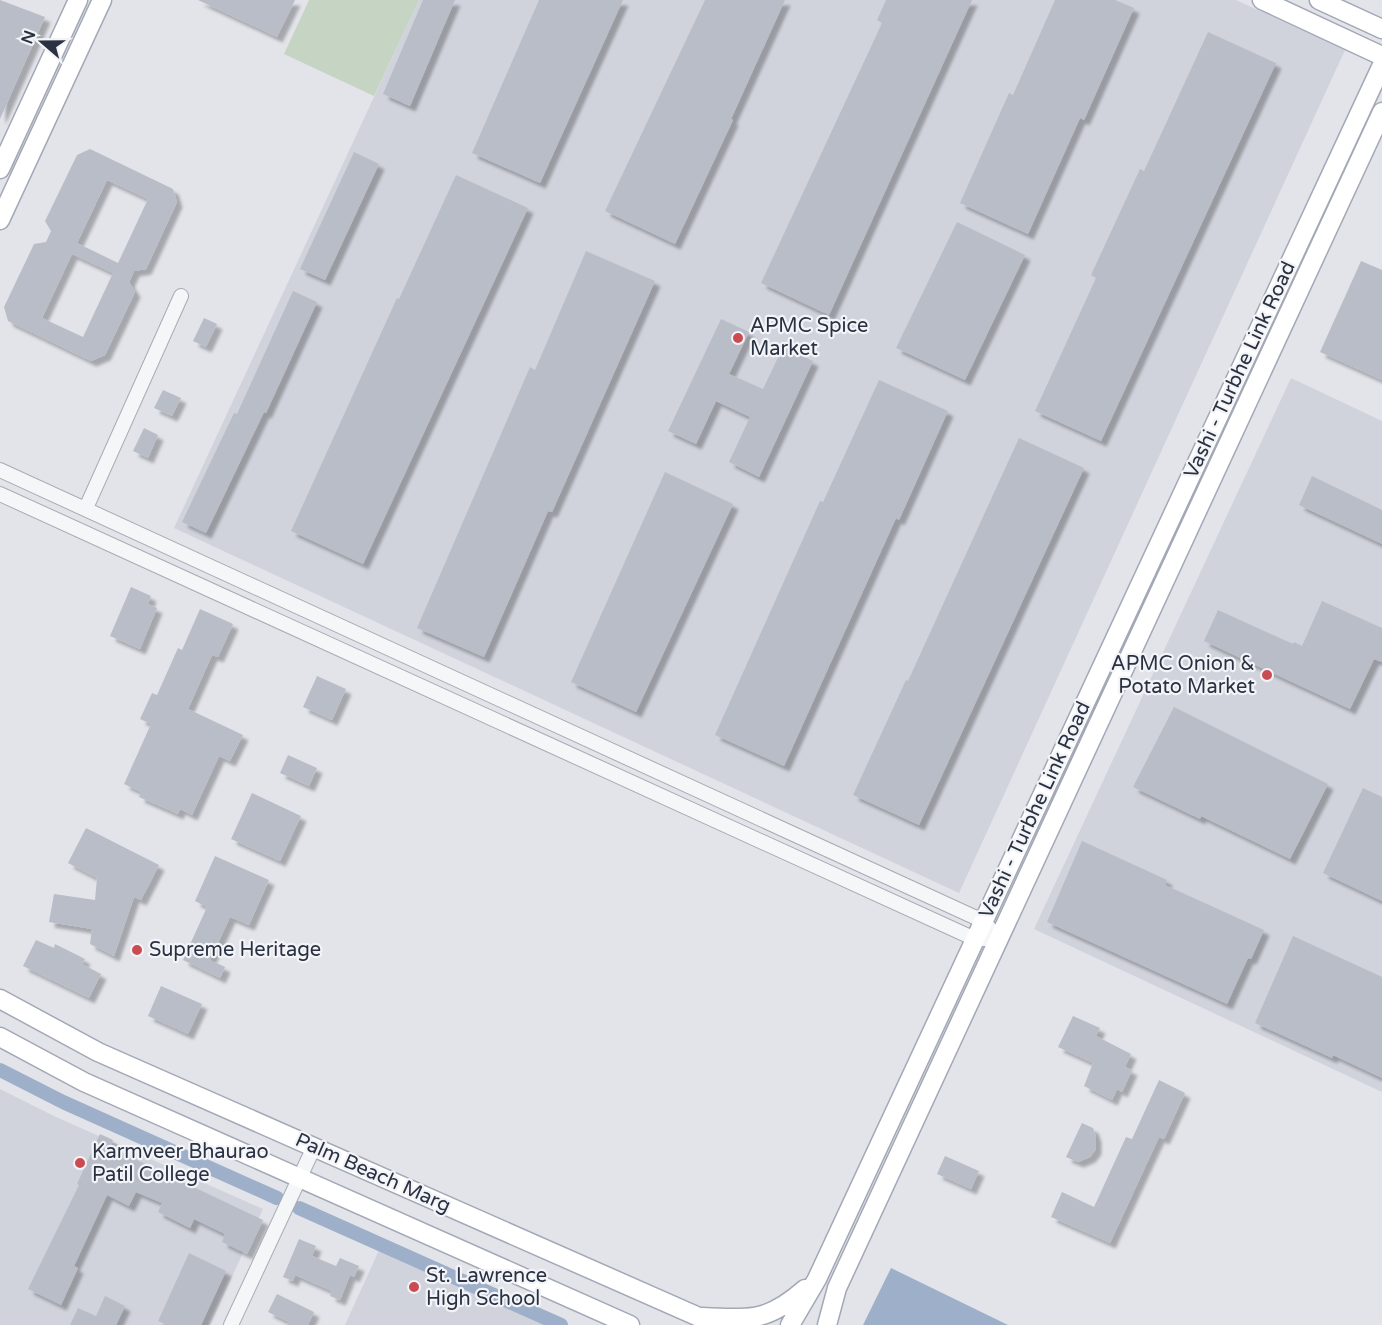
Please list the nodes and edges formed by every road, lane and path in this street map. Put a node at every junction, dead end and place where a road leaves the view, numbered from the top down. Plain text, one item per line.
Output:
1 (1262, 0) edge
2 (1319, 0) edge
3 (73, 2) edge
4 (99, 7) edge
5 (1382, 29) edge
6 (1382, 56) edge
7 (1382, 64) edge
8 (1382, 112) edge
9 (0, 168) edge
10 (0, 220) edge
11 (181, 296) dead end
12 (1254, 340) junction
13 (1272, 349) junction
14 (0, 470) edge
15 (0, 494) edge
16 (86, 508) junction
17 (983, 921) junction
18 (975, 939) junction
19 (999, 939) junction
20 (0, 999) edge
21 (0, 1036) edge
22 (314, 1147) junction
23 (299, 1178) junction
24 (817, 1279) junction
25 (837, 1288) junction
26 (699, 1317) junction
27 (231, 1325) edge
28 (630, 1325) edge
29 (717, 1325) edge
30 (790, 1325) edge
31 (827, 1325) edge
32 (841, 1325) edge

1 - 6 main road
2 - 5 main road
3 - 4 main road
3 - 9 main road
4 - 10 main road
7 - 12 main road, Vashi - Turbhe Link Road
8 - 13 main road, Vashi - Turbhe Link Road
11 - 16 street
12 - 13 street
12 - 17 main road, Vashi - Turbhe Link Road
13 - 19 main road, Vashi - Turbhe Link Road
14 - 16 street
15 - 18 street
16 - 17 street
17 - 18 main road, Vashi - Turbhe Link Road
17 - 19 street
18 - 19 street
18 - 24 main road, Vashi - Turbhe Link Road
19 - 25 main road, Vashi - Turbhe Link Road
20 - 22 main road, Palm Beach Marg
21 - 23 main road, Palm Beach Marg
22 - 23 street
22 - 26 main road, Palm Beach Marg
23 - 27 street
23 - 28 main road, Palm Beach Marg
24 - 26 main road
24 - 30 main road, Vashi - Turbhe Link Road
25 - 31 main road, Vashi - Turbhe Link Road
25 - 32 main road
26 - 29 main road, Palm Beach Marg

